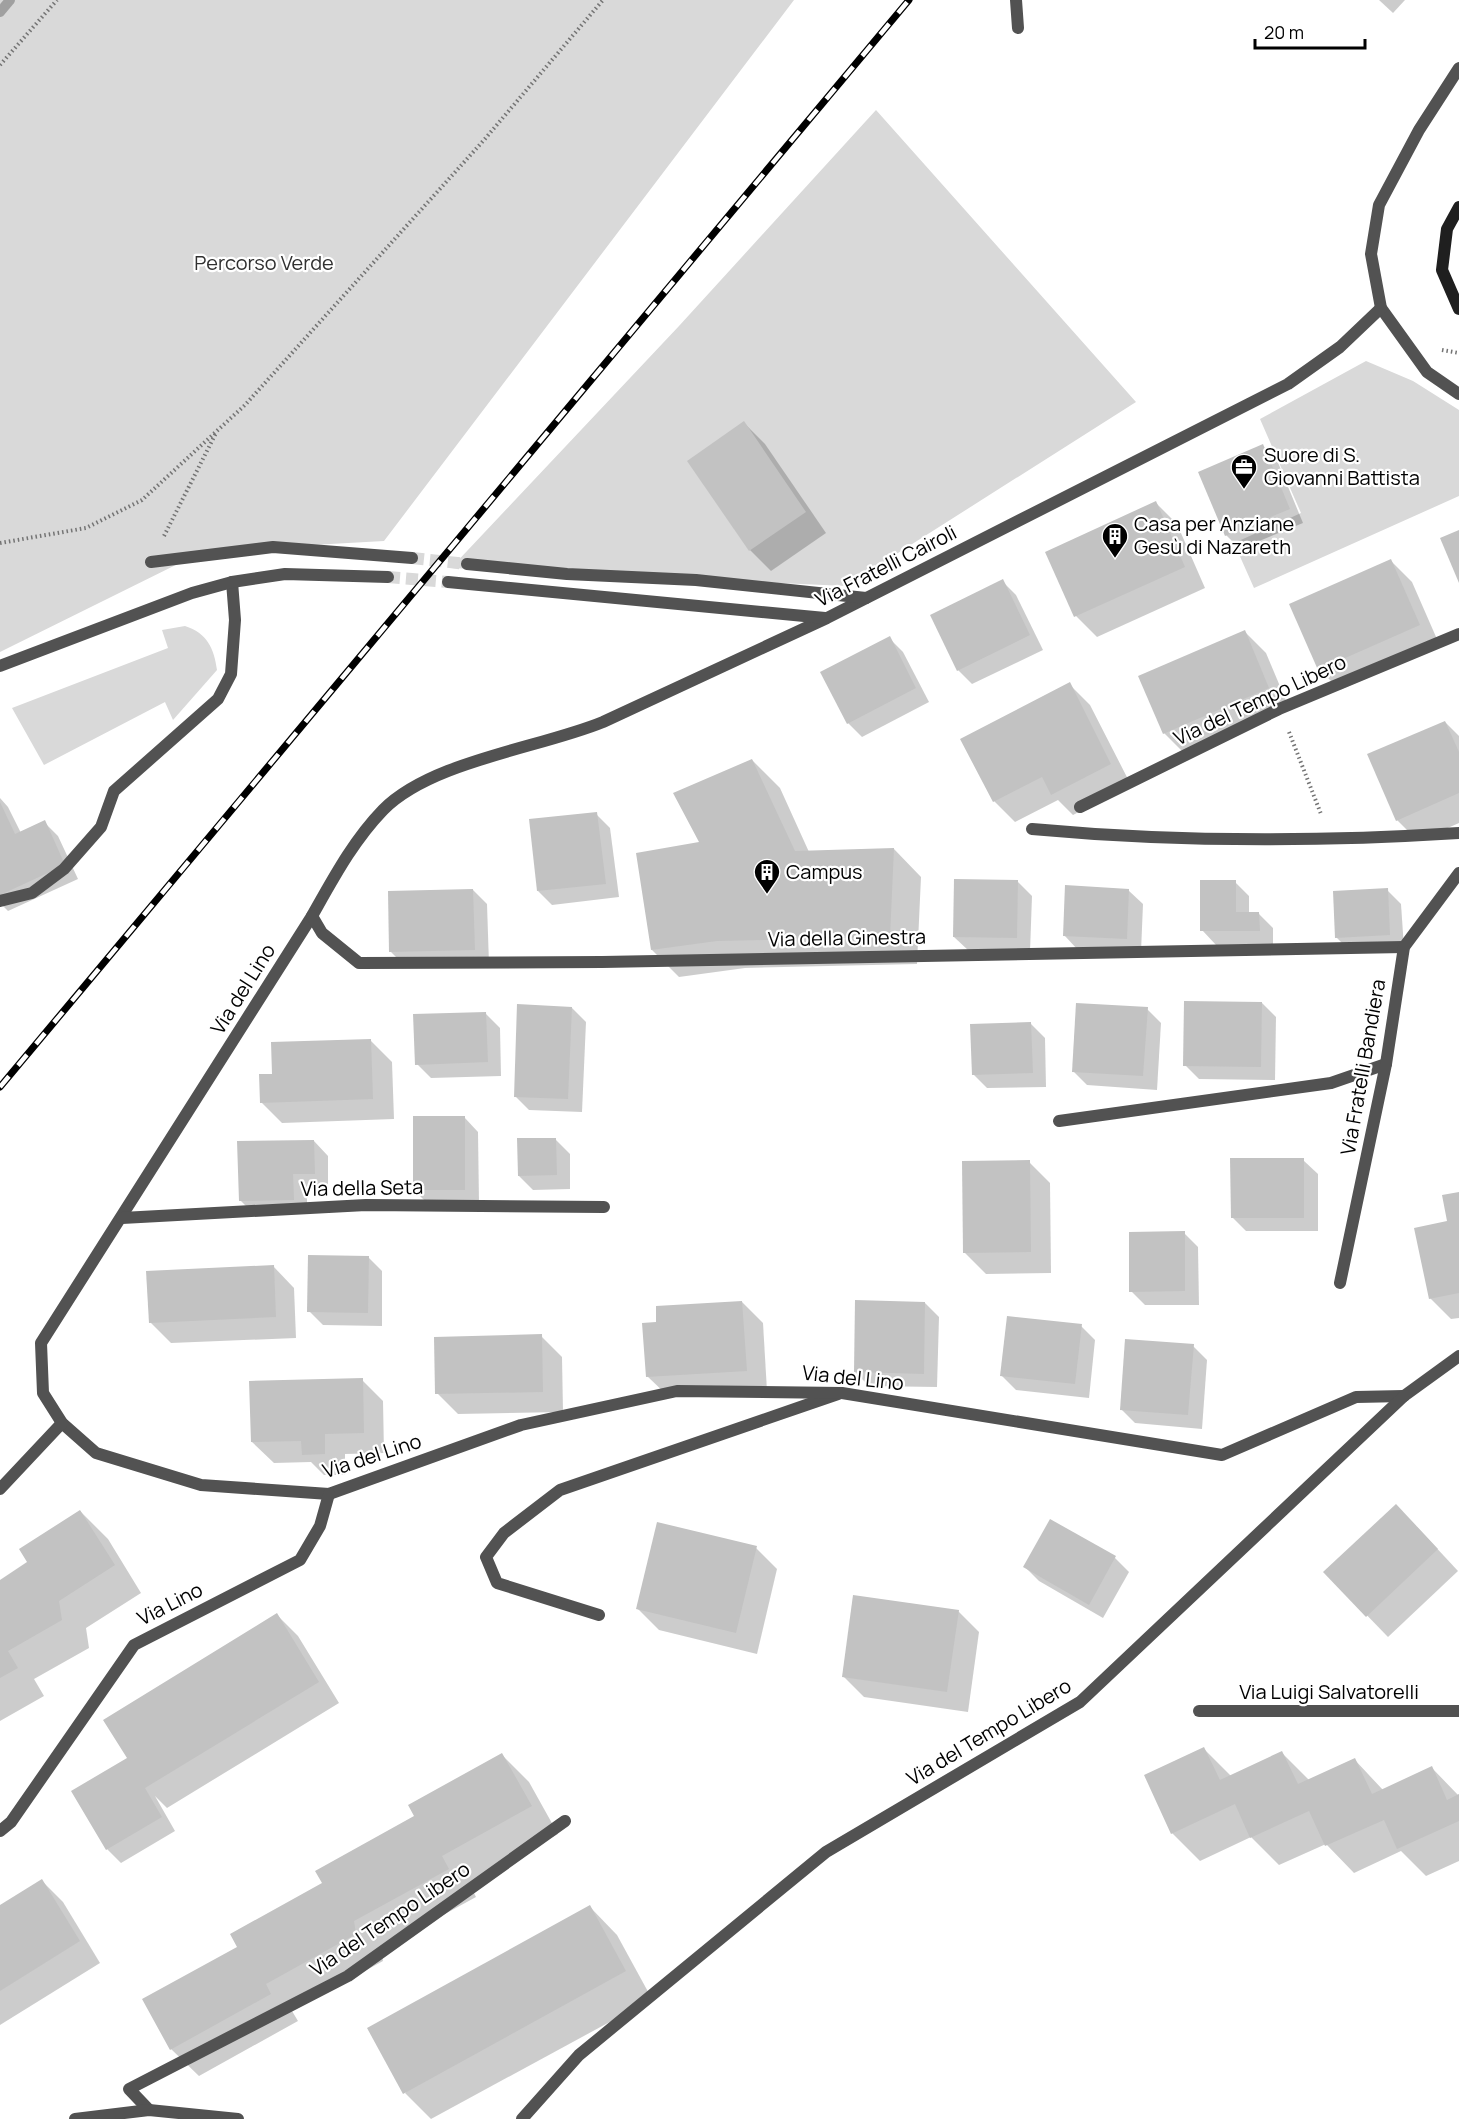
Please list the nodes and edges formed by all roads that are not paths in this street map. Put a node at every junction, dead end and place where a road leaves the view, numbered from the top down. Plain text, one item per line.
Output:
1 (1016, 0) edge
2 (1018, 28) dead end
3 (1459, 68) edge
4 (1459, 207) edge
5 (1381, 308) junction
6 (1459, 309) edge
7 (1459, 394) edge
8 (412, 558) tunnel mouth
9 (151, 562) road end
10 (467, 564) tunnel mouth
11 (388, 577) tunnel mouth
12 (232, 582) junction
13 (448, 582) tunnel mouth
14 (866, 598) junction
15 (827, 618) junction
16 (1459, 634) edge
17 (0, 666) edge
18 (1080, 807) dead end
19 (384, 809) joint
20 (1032, 829) dead end
21 (1459, 833) edge
22 (1459, 873) edge
23 (0, 901) edge
24 (312, 916) junction
25 (1404, 947) junction
26 (1386, 1064) junction
27 (1059, 1121) dead end
28 (604, 1207) dead end
29 (122, 1218) junction
30 (1340, 1283) dead end
31 (1459, 1356) edge
32 (842, 1393) junction
33 (1404, 1396) junction
34 (62, 1423) junction
35 (0, 1490) edge
36 (329, 1494) junction
37 (599, 1615) dead end
38 (1459, 1711) edge
39 (1199, 1712) dead end
40 (565, 1821) dead end
41 (0, 1831) edge
42 (149, 2110) junction
43 (75, 2119) edge
44 (238, 2119) edge
45 (522, 2119) edge

1 - 2 street
3 - 5 street
4 - 6 main road
5 - 7 street
5 - 14 street, Via Fratelli Cairoli
8 - 9 street
10 - 14 street
11 - 12 street
12 - 17 street
12 - 23 street
13 - 15 street
14 - 15 street, Via Fratelli Cairoli
15 - 19 street, Via Fratelli Cairoli
16 - 18 street, Via del Tempo Libero
19 - 24 street, Via del Lino
20 - 21 street
22 - 25 street, Via Fratelli Bandiera
24 - 25 street, Via della Ginestra
24 - 29 street, Via del Lino
25 - 26 street, Via Fratelli Bandiera
26 - 27 street
26 - 30 street, Via Fratelli Bandiera
28 - 29 street, Via della Seta
29 - 34 street, Via del Lino
31 - 33 street, Via del Tempo Libero
32 - 33 street, Via del Lino
32 - 36 street, Via del Lino
32 - 37 street
33 - 45 street, Via del Tempo Libero
34 - 35 street
34 - 36 street, Via del Lino
36 - 41 street, Via Lino
38 - 39 street, Via Luigi Salvatorelli
40 - 42 street, Via del Tempo Libero
42 - 43 street
42 - 44 street

